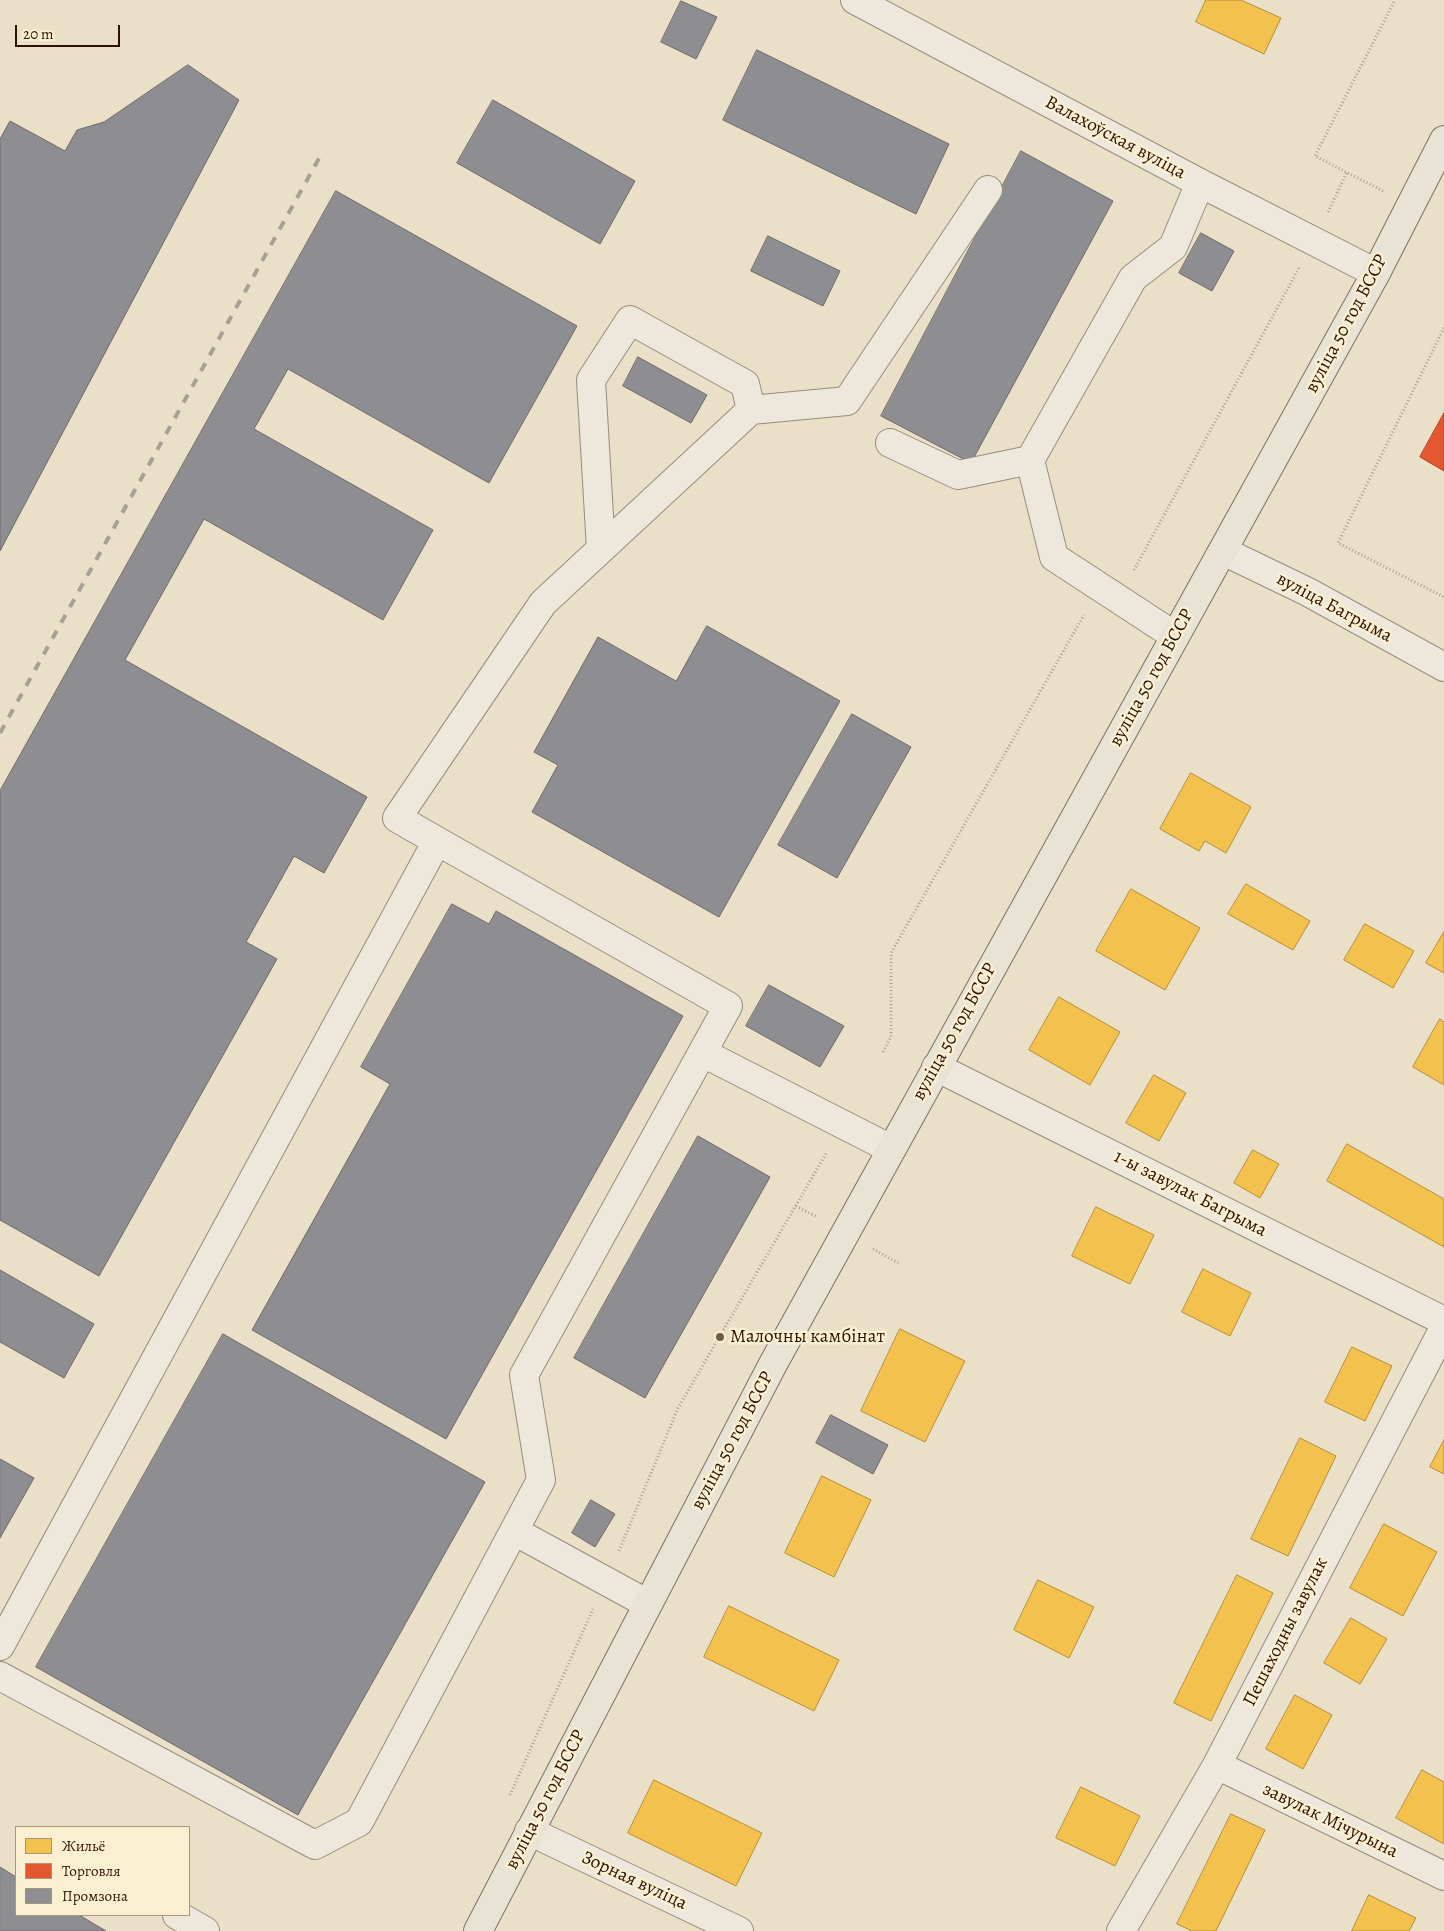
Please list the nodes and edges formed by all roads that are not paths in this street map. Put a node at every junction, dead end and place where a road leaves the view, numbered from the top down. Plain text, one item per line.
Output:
1 (855, 0) edge
2 (1444, 140) edge
3 (1200, 183) junction
4 (988, 190) dead end
5 (1376, 273) junction
6 (751, 410) junction
7 (890, 443) dead end
8 (1030, 460) junction
9 (601, 549) junction
10 (1223, 550) junction
11 (1176, 636) junction
12 (1444, 667) edge
13 (437, 841) junction
14 (704, 1053) junction
15 (936, 1067) junction
16 (891, 1149) junction
17 (1444, 1321) edge
18 (1444, 1328) edge
19 (514, 1532) junction
20 (648, 1604) junction
21 (0, 1646) edge
22 (0, 1676) edge
23 (1217, 1765) junction
24 (529, 1831) junction
25 (1444, 1876) edge
26 (179, 1916) edge
27 (205, 1931) edge
28 (478, 1931) edge
29 (739, 1931) edge
30 (1121, 1931) edge

1 - 3 street, Валахоўская вуліца
2 - 5 main road, вуліца 50 год БССР
3 - 5 street, Валахоўская вуліца
3 - 8 street
4 - 6 street
5 - 10 main road, вуліца 50 год БССР
6 - 9 street
6 - 9 street
7 - 8 street
8 - 11 street
9 - 13 street
10 - 11 main road, вуліца 50 год БССР
10 - 12 street, вуліца Багрыма
11 - 15 main road, вуліца 50 год БССР
13 - 14 street
13 - 21 street
14 - 16 street
14 - 19 street
15 - 16 main road, вуліца 50 год БССР
15 - 17 street, 1-ы завулак Багрыма
16 - 20 main road, вуліца 50 год БССР
18 - 23 street, Пешаходны завулак
19 - 20 street
19 - 22 street
20 - 24 main road, вуліца 50 год БССР
23 - 25 street, завулак Мічурына
23 - 30 street, Пешаходны завулак
24 - 28 main road, вуліца 50 год БССР
24 - 29 street, Зорная вуліца
26 - 27 street

